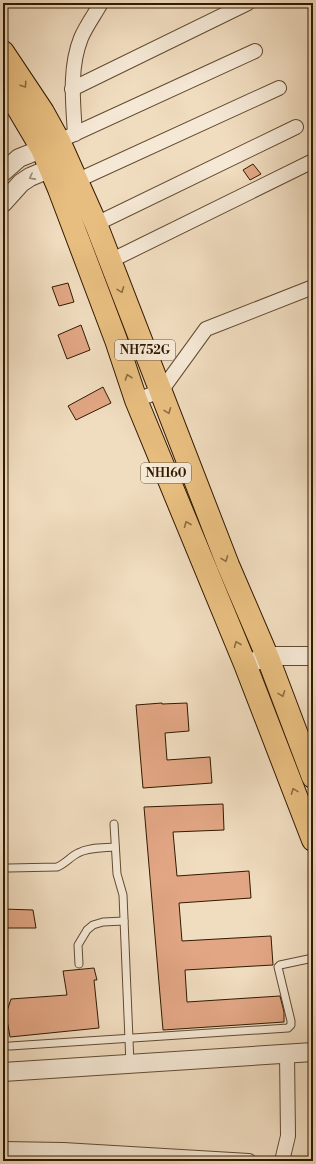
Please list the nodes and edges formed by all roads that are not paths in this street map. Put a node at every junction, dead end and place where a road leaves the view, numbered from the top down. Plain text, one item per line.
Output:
1 (101, 3) edge
2 (248, 3) edge
3 (255, 51) dead end
4 (3, 52) edge
5 (3, 83) edge
6 (279, 88) dead end
7 (72, 90) junction
8 (296, 127) dead end
9 (59, 151) junction
10 (313, 161) edge
11 (3, 172) edge
12 (76, 181) junction
13 (3, 203) edge
14 (96, 224) junction
15 (110, 261) junction
16 (313, 287) edge
17 (161, 391) junction
18 (136, 400) junction
19 (313, 656) edge
20 (268, 658) junction
21 (245, 664) junction
22 (313, 777) edge
23 (114, 824) dead end
24 (313, 840) edge
25 (115, 847) junction
26 (9, 868) dead end
27 (124, 921) junction
28 (313, 958) edge
29 (79, 964) dead end
30 (129, 1038) junction
31 (10, 1046) dead end
32 (313, 1052) edge
33 (287, 1054) junction
34 (130, 1064) junction
35 (3, 1072) edge
36 (3, 1148) edge
37 (62, 1156) edge
38 (249, 1161) edge
39 (282, 1161) edge

1 - 7 street
2 - 7 street
3 - 9 street
4 -> 9 highway, NH752G
5 - 9 highway, NH160
6 - 12 street
7 - 9 street
8 - 14 street
9 - 11 street
9 - 12 highway, NH752G
9 -> 13 street
18 -> 9 highway, NH160
10 - 15 street
12 - 14 highway, NH752G
14 - 15 highway, NH752G
15 -> 17 highway, NH752G
16 - 17 street
17 - 18 street
17 -> 20 highway, NH752G
21 -> 18 highway, NH160
19 - 20 street
20 - 21 street
20 -> 22 highway, NH752G
24 -> 21 highway, NH160
23 - 25 lane
25 - 26 lane
25 - 27 lane
27 - 29 lane
27 - 30 lane
28 - 30 lane
30 - 31 lane
30 - 34 lane
32 - 33 street
33 - 34 street
33 - 39 street
34 - 35 street
36 - 37 street
37 - 38 street

